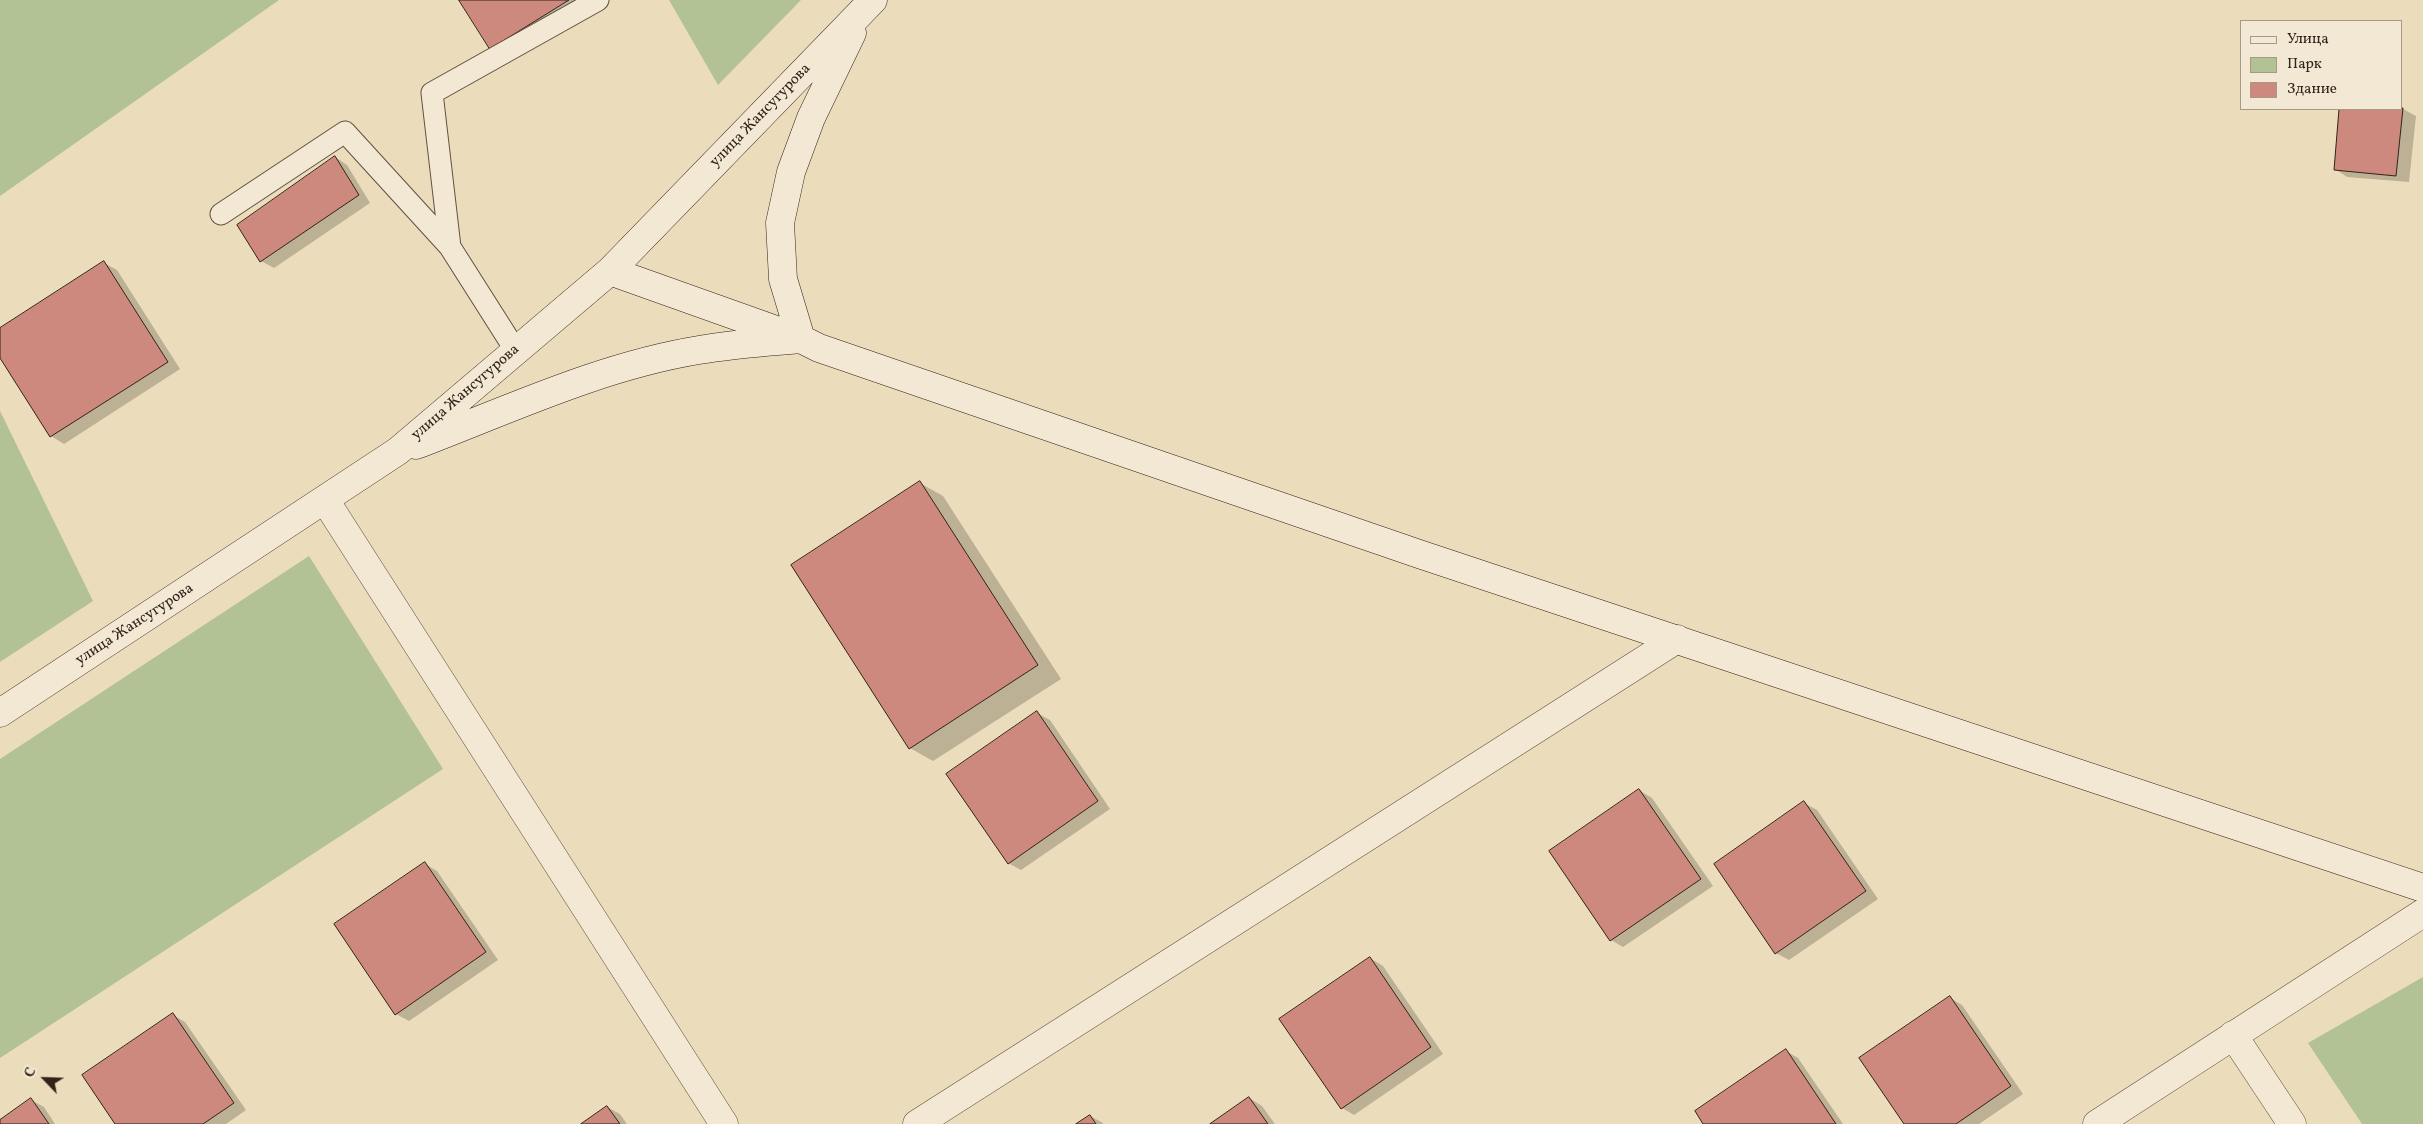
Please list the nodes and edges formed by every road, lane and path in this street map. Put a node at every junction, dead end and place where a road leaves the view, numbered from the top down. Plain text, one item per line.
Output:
1 (598, 0) edge
2 (867, 7) edge
3 (221, 214) dead end
4 (450, 247) junction
5 (610, 271) junction
6 (801, 339) junction
7 (516, 351) junction
8 (398, 452) junction
9 (326, 500) junction
10 (1677, 639) junction
11 (0, 713) edge
12 (2423, 888) edge
13 (2423, 912) edge
14 (2234, 1035) junction
15 (724, 1124) edge
16 (917, 1124) edge
17 (2097, 1124) edge
18 (2292, 1124) edge

1 - 4 lane
2 - 5 main road, улица Жансугурова
2 - 6 main road
3 - 4 lane
4 - 7 lane
5 - 6 main road
5 - 7 main road, улица Жансугурова
6 - 8 main road
6 - 10 main road
7 - 8 main road, улица Жансугурова
8 - 9 main road, улица Жансугурова
9 - 11 main road, улица Жансугурова
9 - 15 main road
10 - 12 main road
10 - 16 main road
13 - 14 main road
14 - 17 main road
14 - 18 main road

